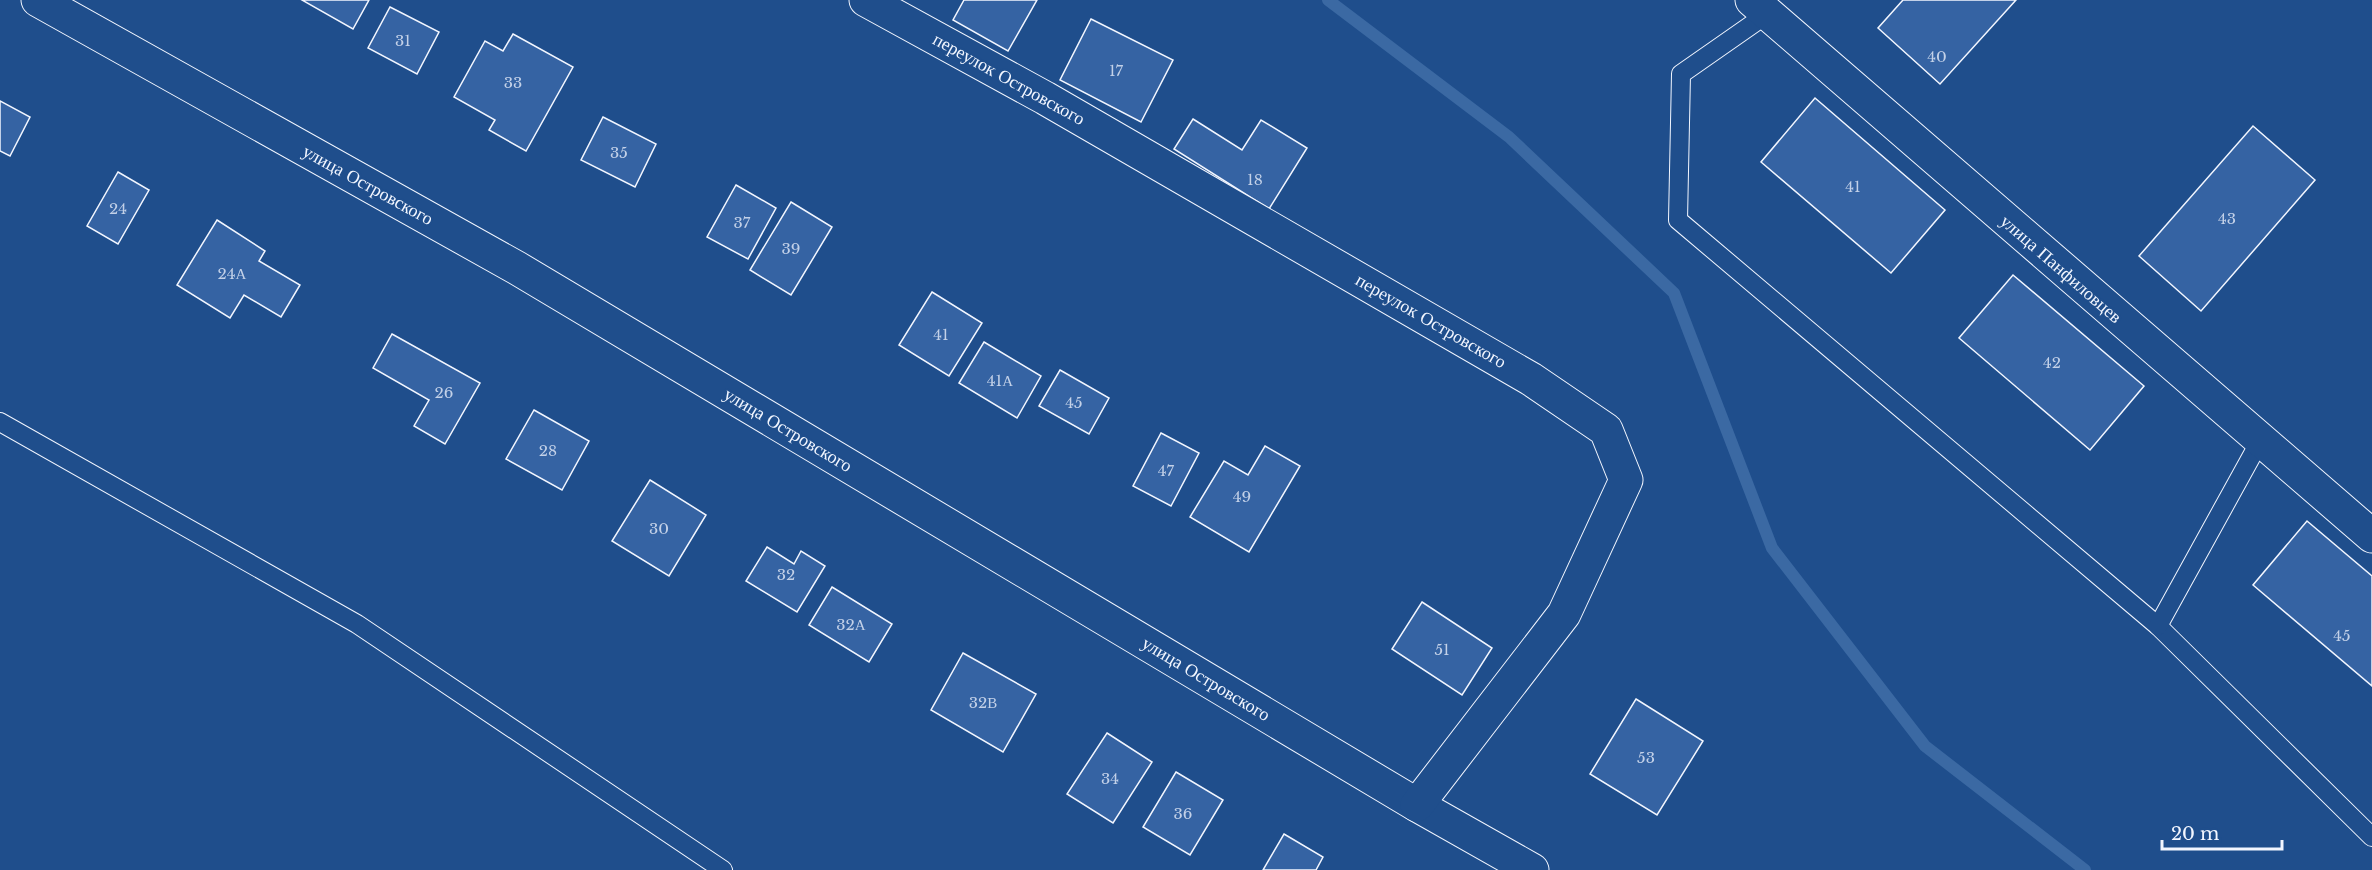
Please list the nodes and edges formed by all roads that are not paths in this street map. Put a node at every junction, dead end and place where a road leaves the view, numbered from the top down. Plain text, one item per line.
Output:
1 (38, 0) edge
2 (866, 0) edge
3 (1759, 7) edge
4 (0, 422) edge
5 (2260, 441) junction
6 (2372, 536) edge
7 (2158, 626) junction
8 (1417, 805) junction
9 (2372, 837) edge
10 (723, 870) edge
11 (1532, 870) edge

1 - 8 street, улица Островского
2 - 8 street, переулок Островского
3 - 5 street, улица Панфиловцев
3 - 7 lane
4 - 10 lane
5 - 6 street, улица Панфиловцев
5 - 7 lane
7 - 9 lane
8 - 11 street, улица Островского

